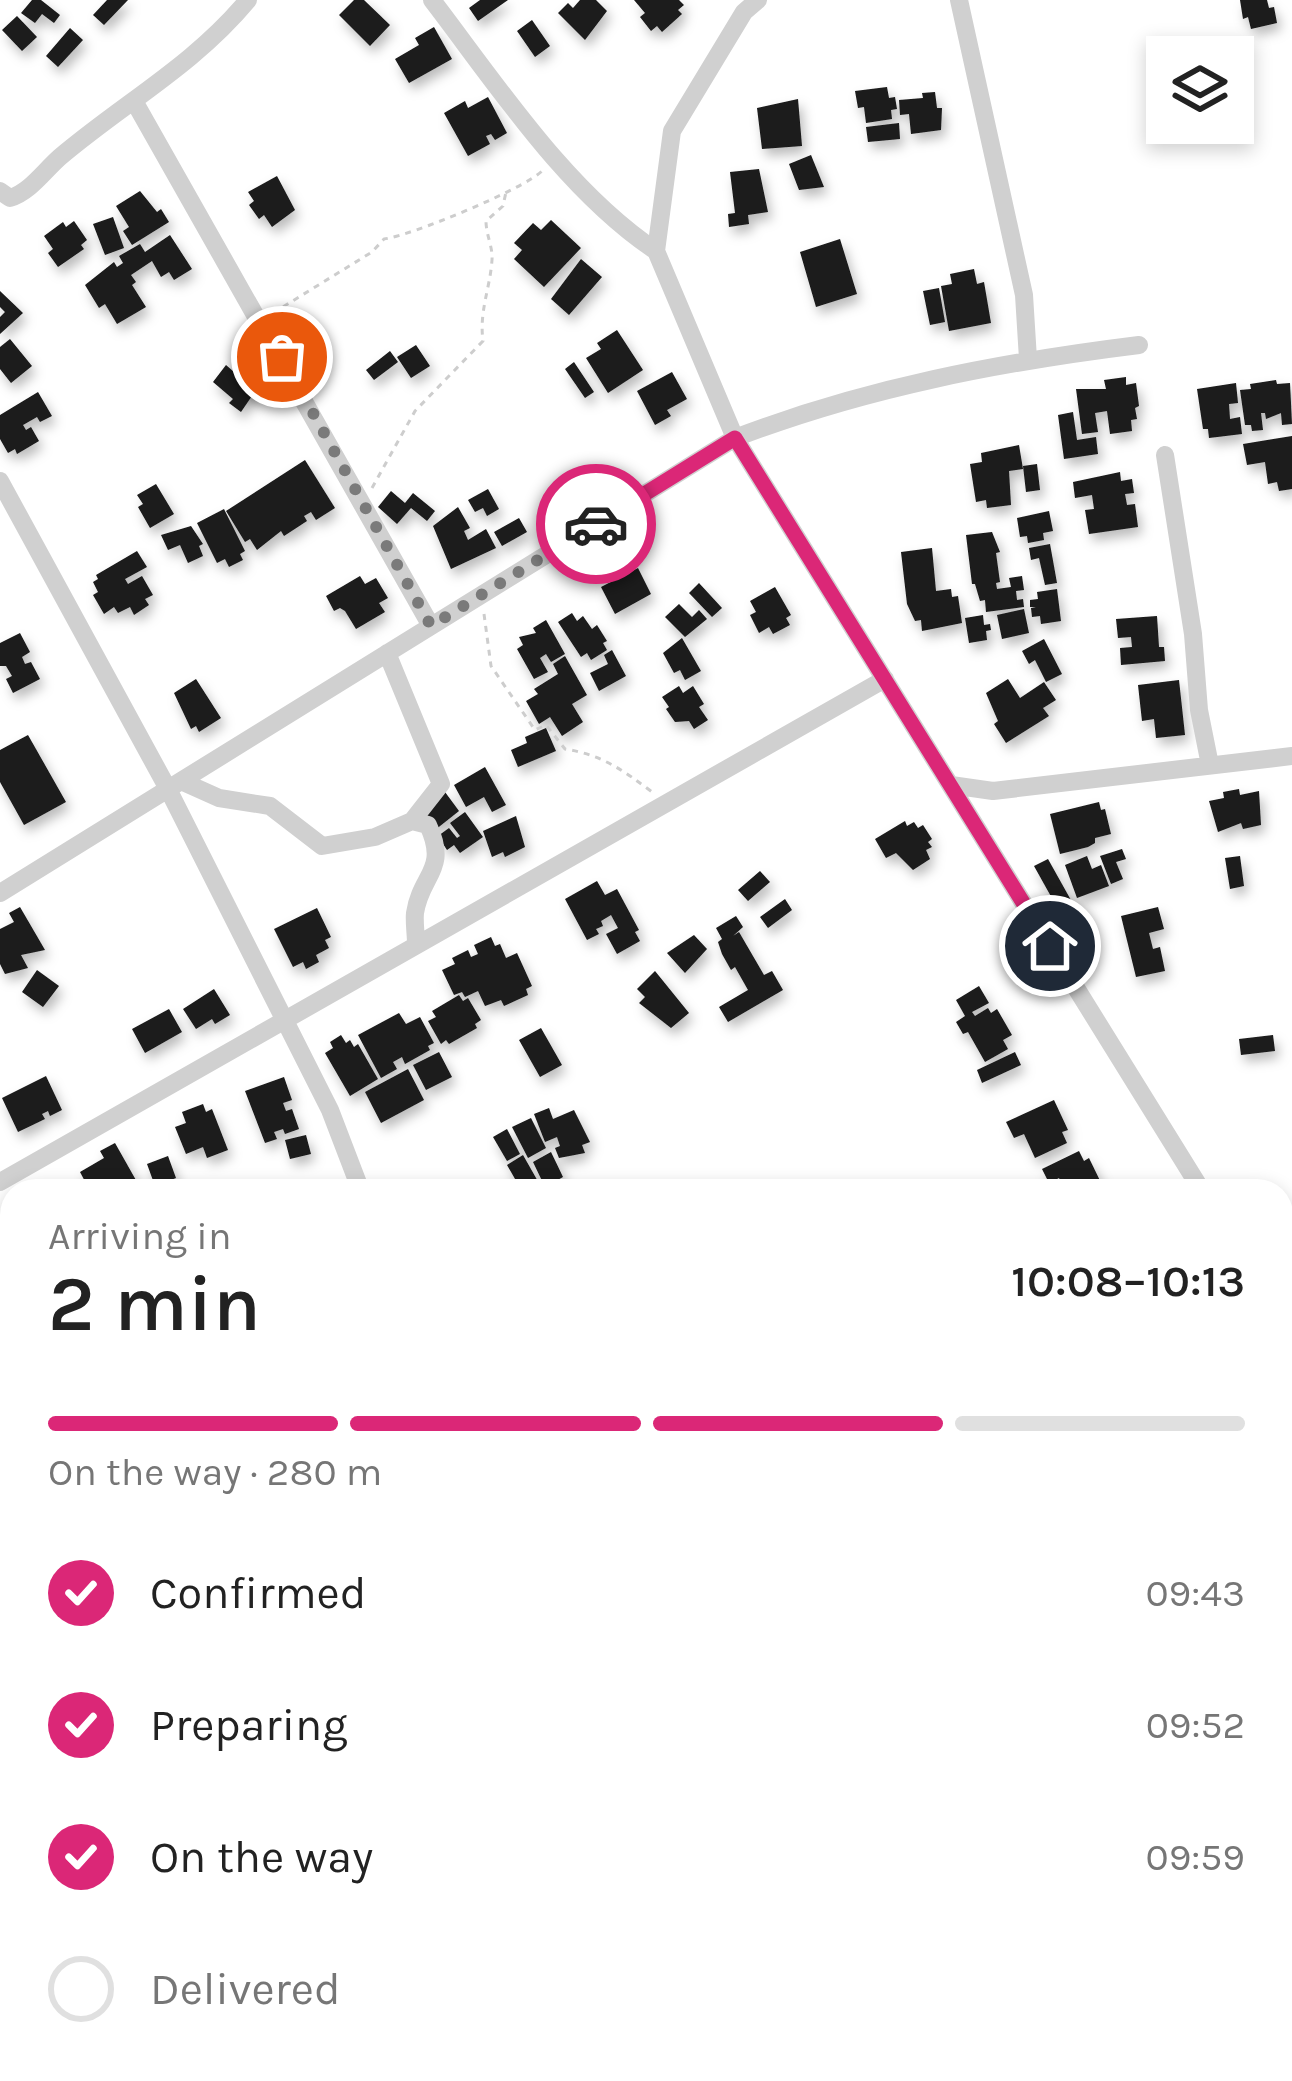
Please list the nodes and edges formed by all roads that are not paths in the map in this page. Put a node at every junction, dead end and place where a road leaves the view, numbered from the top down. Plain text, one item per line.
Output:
1 (248, 0) edge
2 (432, 0) edge
3 (758, 0) edge
4 (959, 0) edge
5 (134, 101) junction
6 (0, 191) edge
7 (656, 251) junction
8 (1139, 345) dead end
9 (1028, 359) junction
10 (735, 438) junction
11 (1166, 455) dead end
12 (0, 481) edge
13 (431, 626) junction
14 (387, 653) junction
15 (885, 680) junction
16 (1292, 756) edge
17 (1210, 765) junction
18 (174, 785) junction
19 (951, 785) junction
20 (412, 820) junction
21 (0, 892) edge
22 (416, 944) junction
23 (283, 1021) junction
24 (5, 1179) edge
25 (356, 1179) edge
26 (1195, 1179) edge

1 - 5 street
2 - 7 street
3 - 7 street
4 - 9 street
5 - 6 street
5 - 13 street
7 - 10 street
8 - 9 street
9 - 10 street
10 - 13 street
10 - 15 street
11 - 17 street
12 - 18 street
13 - 14 street
14 - 18 street
14 - 20 street
15 - 19 street
15 - 22 street
16 - 17 street
17 - 19 street
18 - 20 street
18 - 21 street
18 - 23 street
19 - 26 street
20 - 22 street
22 - 23 street
23 - 24 street
23 - 25 street

